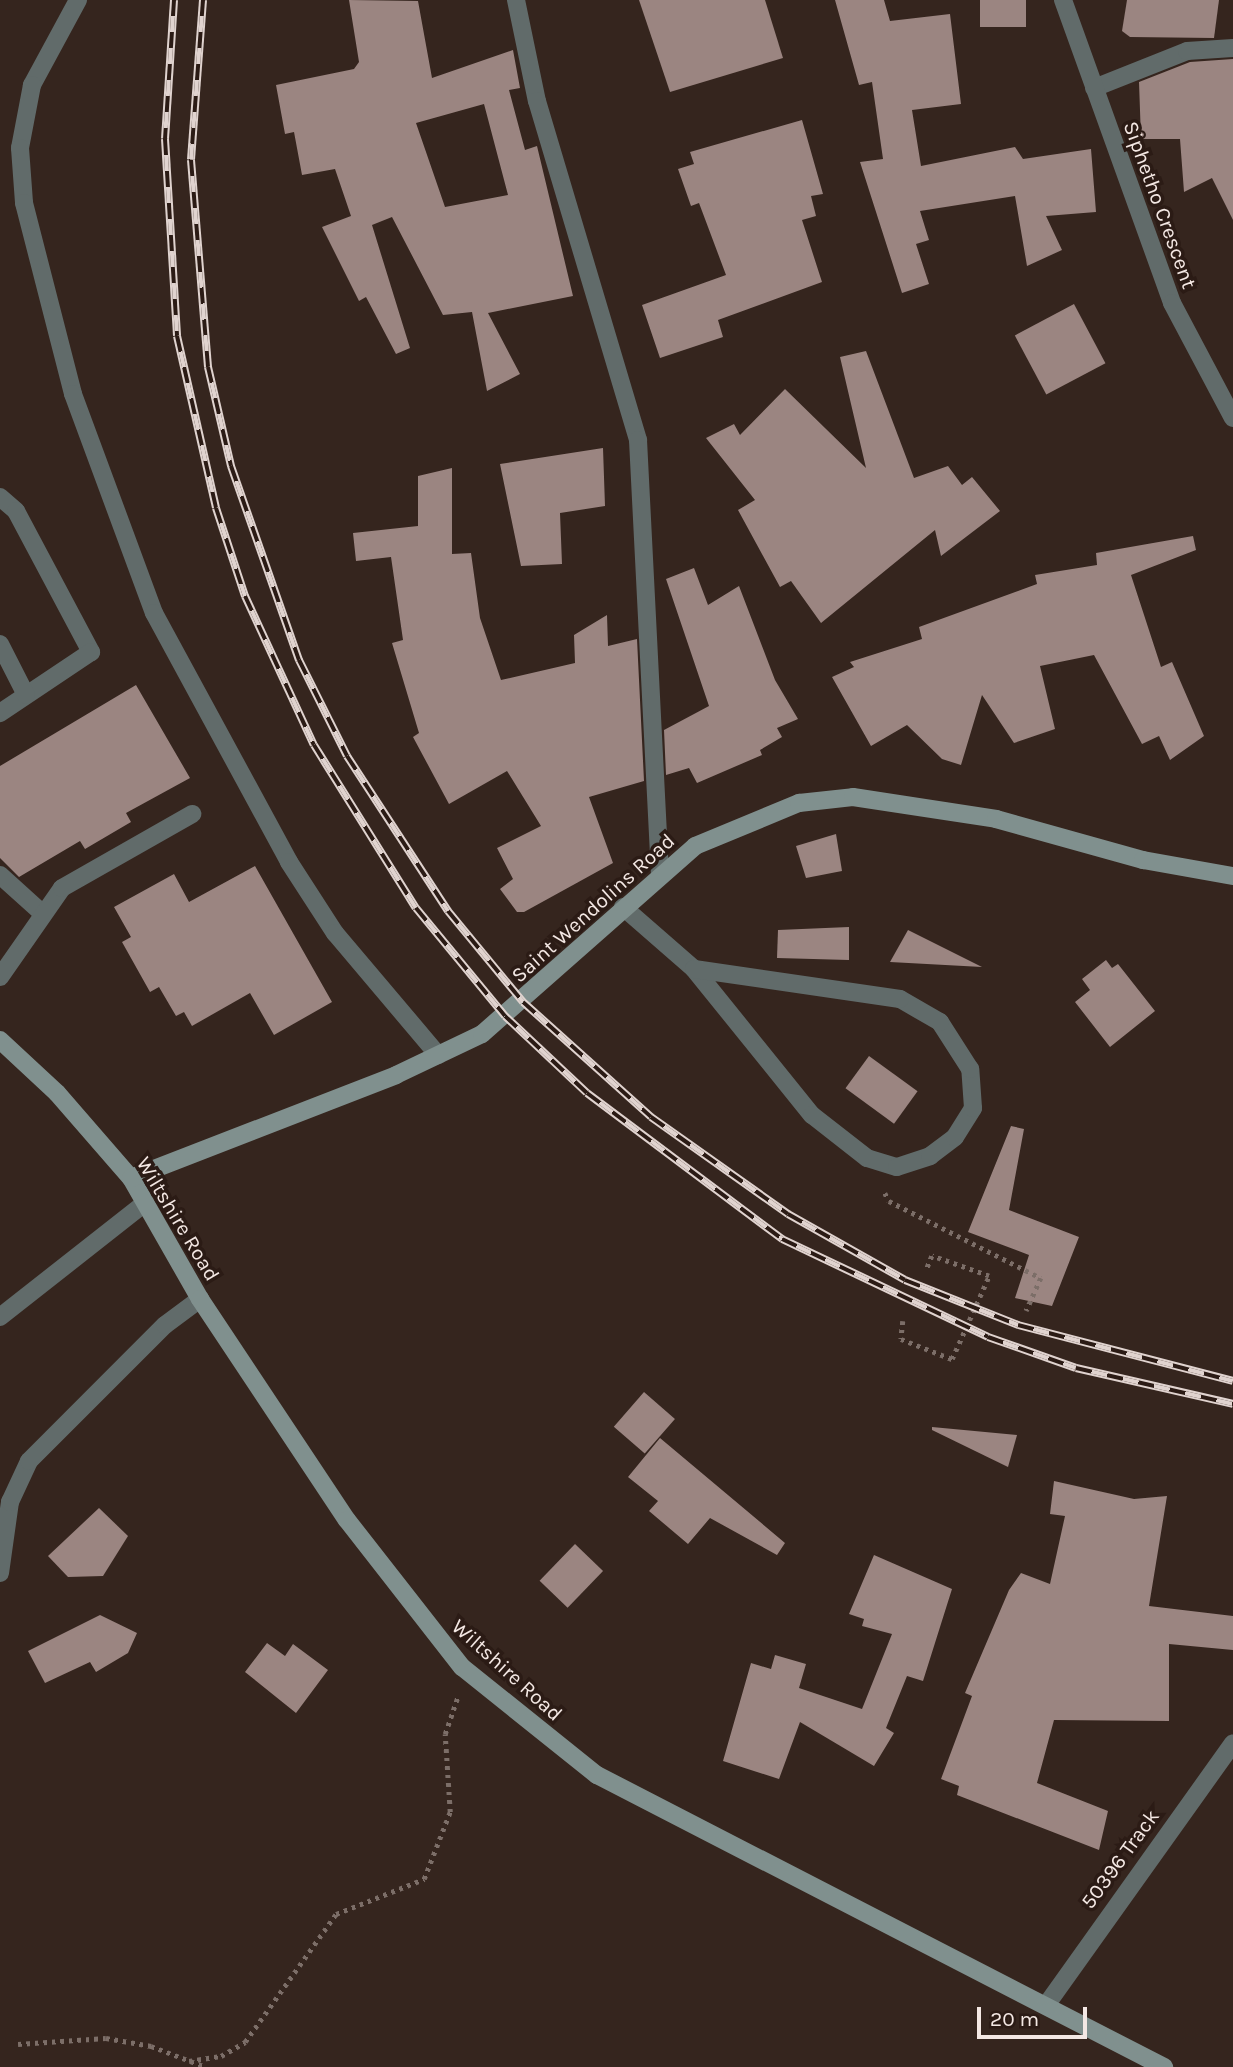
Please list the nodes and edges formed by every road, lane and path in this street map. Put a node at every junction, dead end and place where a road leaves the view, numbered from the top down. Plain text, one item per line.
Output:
1 (78, 0) edge
2 (516, 0) edge
3 (1062, 0) edge
4 (1233, 48) edge
5 (1094, 88) junction
6 (1233, 418) edge
7 (0, 497) edge
8 (0, 644) edge
9 (26, 695) junction
10 (0, 713) edge
11 (192, 814) dead end
12 (0, 875) edge
13 (660, 875) junction
14 (1233, 876) edge
15 (623, 908) junction
16 (41, 912) junction
17 (694, 969) junction
18 (0, 977) edge
19 (0, 1040) edge
20 (438, 1055) junction
21 (867, 1158) junction
22 (131, 1178) junction
23 (145, 1203) junction
24 (926, 1270) dead end
25 (200, 1300) junction
26 (1026, 1311) dead end
27 (0, 1317) edge
28 (903, 1321) dead end
29 (0, 1573) edge
30 (472, 1675) junction
31 (1233, 1743) edge
32 (1047, 2004) junction
33 (18, 2044) dead end
34 (189, 2061) junction
35 (206, 2067) edge
36 (1164, 2067) edge

1 - 20 street
2 - 13 street
3 - 5 street, Siphetho Crescent
4 - 5 street
5 - 6 street, Siphetho Crescent
7 - 9 street
8 - 9 street
9 - 10 street
11 - 16 street
12 - 16 street
13 - 14 street, Saint Wendolins Road
13 - 15 street, Saint Wendolins Road
15 - 17 street
15 - 20 street, Saint Wendolins Road
16 - 18 street
17 - 21 street
17 - 21 street
19 - 22 street, Wiltshire Road
20 - 22 street, Saint Wendolins Road
21 - 26 path
22 - 23 street, Wiltshire Road
23 - 25 street, Wiltshire Road
23 - 27 street
24 - 28 path
25 - 29 street
25 - 30 street, Wiltshire Road
30 - 32 street, Wiltshire Road
30 - 34 path
31 - 32 street, 50396 Track
32 - 36 street, Wiltshire Road
33 - 34 path
34 - 35 path

